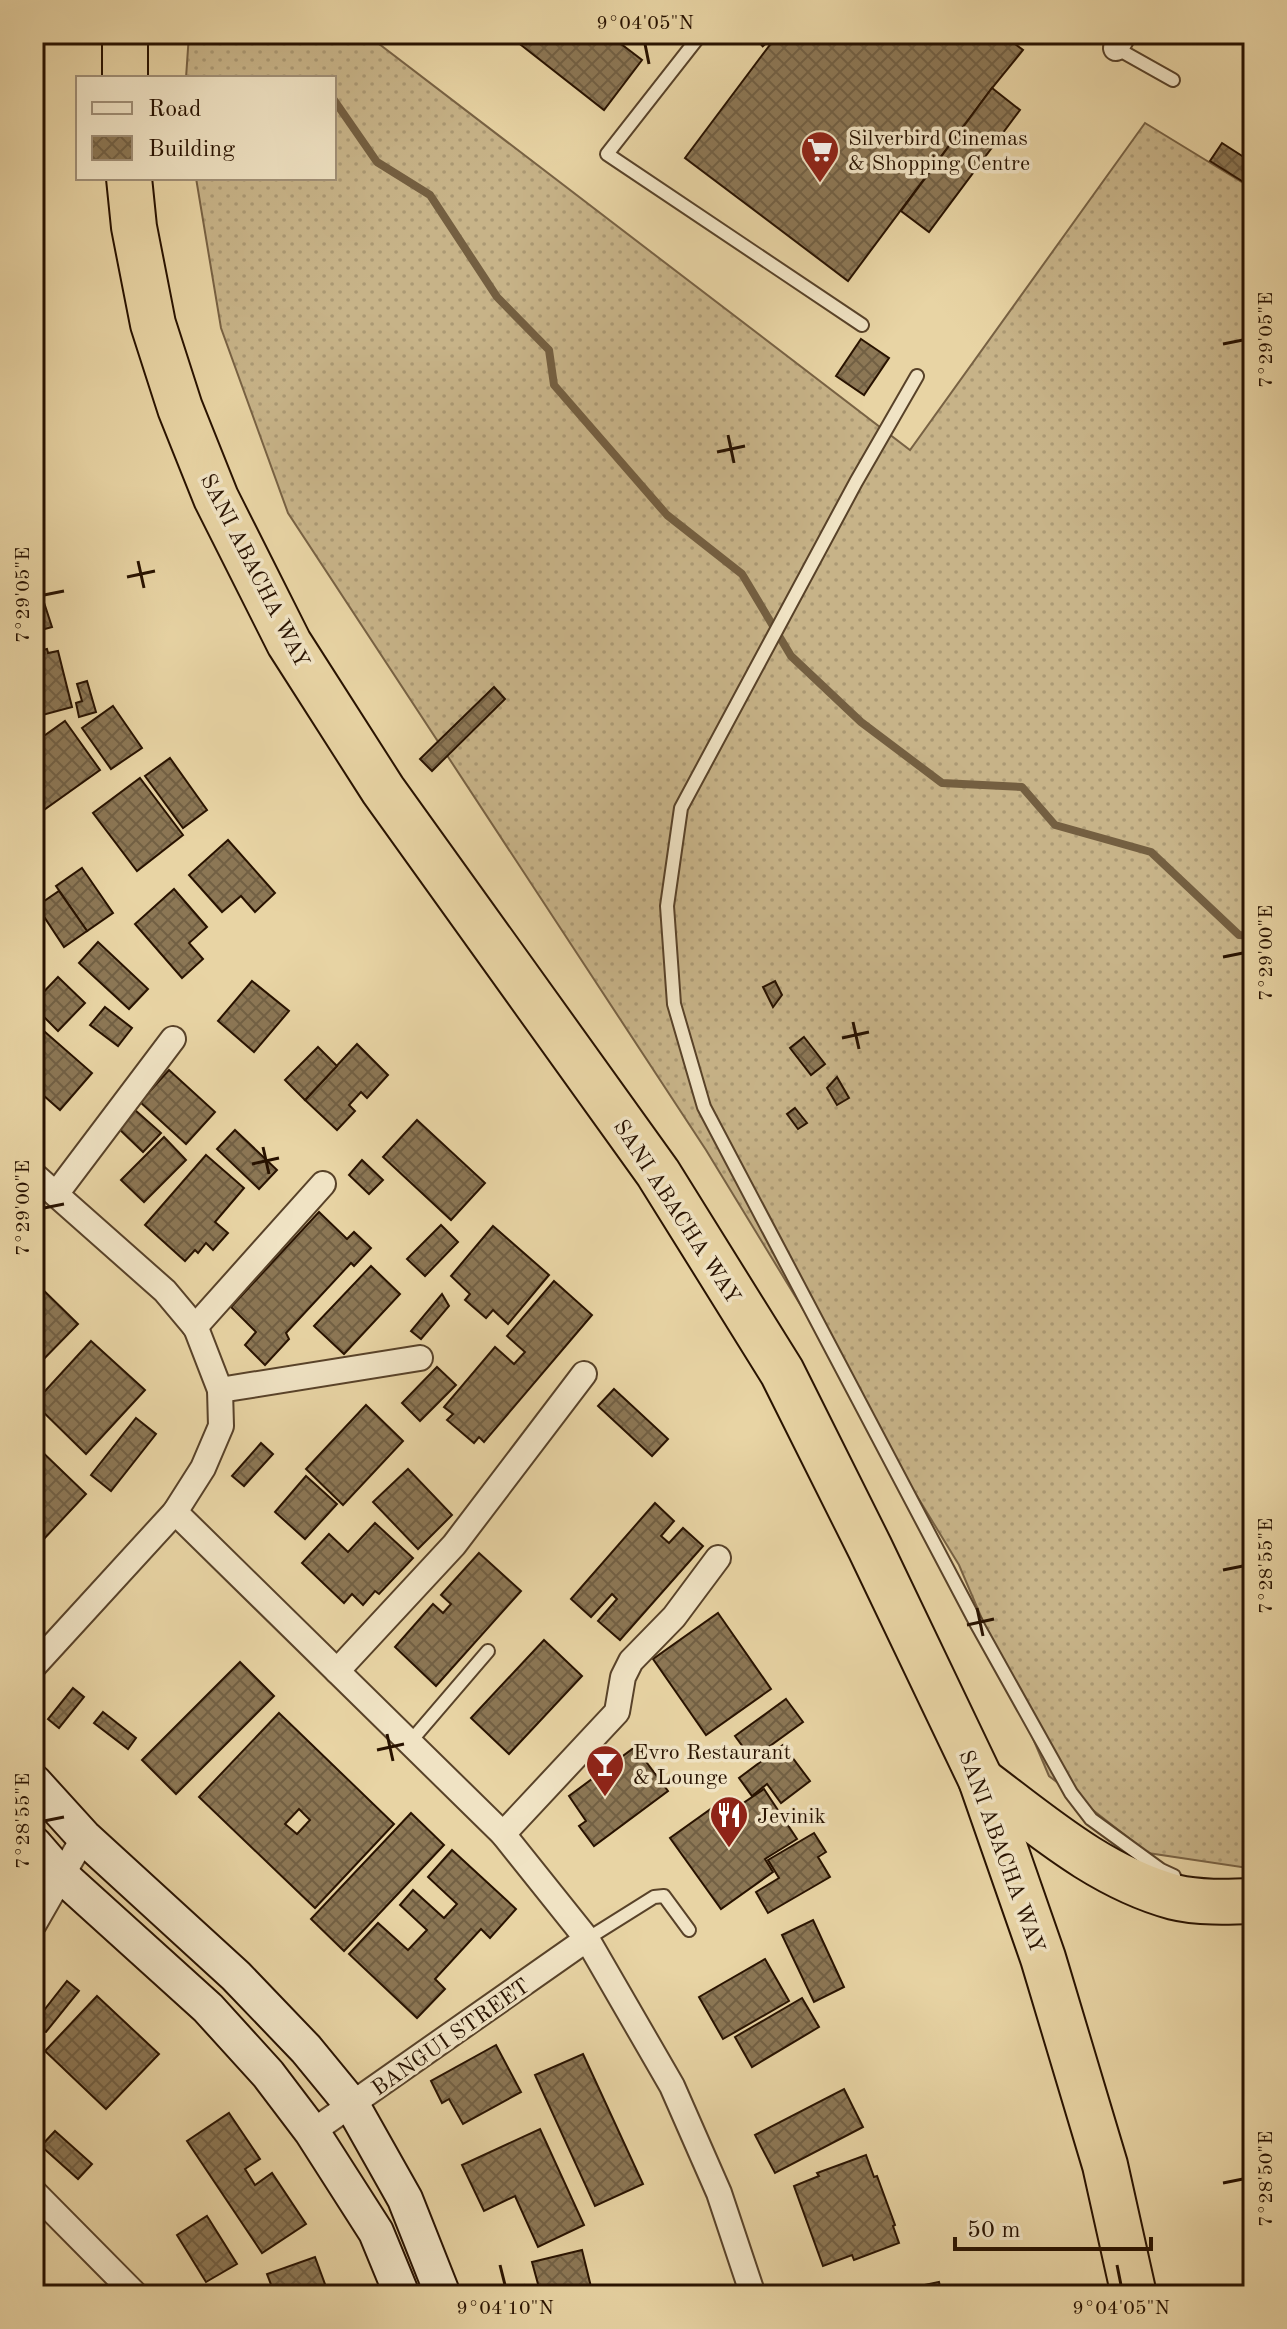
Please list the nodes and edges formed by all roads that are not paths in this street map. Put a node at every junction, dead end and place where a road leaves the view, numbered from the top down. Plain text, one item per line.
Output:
1 (125, 34) edge
2 (701, 34) edge
3 (1120, 41) edge
4 (125, 76) edge
5 (1173, 80) dead end
6 (129, 180) edge
7 (862, 325) dead end
8 (917, 376) dead end
9 (173, 1039) dead end
10 (34, 1175) edge
11 (323, 1184) dead end
12 (56, 1194) junction
13 (195, 1327) junction
14 (420, 1358) dead end
15 (584, 1374) dead end
16 (220, 1390) junction
17 (175, 1512) junction
18 (718, 1558) dead end
19 (488, 1651) dead end
20 (34, 1666) edge
21 (337, 1671) junction
22 (410, 1742) junction
23 (981, 1780) junction
24 (34, 1782) edge
25 (503, 1834) junction
26 (84, 1837) junction
27 (34, 1844) edge
28 (61, 1875) junction
29 (1188, 1881) dead end
30 (1201, 1886) dead end
31 (1247, 1901) edge
32 (34, 1924) edge
33 (689, 1930) dead end
34 (587, 1939) junction
35 (352, 2105) junction
36 (312, 2132) junction
37 (34, 2192) edge
38 (136, 2295) edge
39 (402, 2295) edge
40 (443, 2295) edge
41 (753, 2295) edge
42 (1134, 2295) edge

1 - 4 highway
2 - 7 lane
3 - 5 lane
6 - 23 highway, SANI ABACHA WAY
8 - 29 lane
9 - 12 street
10 - 12 street
11 - 13 street
12 - 13 street
13 - 16 street
14 - 16 street
15 - 21 street
16 - 17 street
17 - 20 street
17 - 21 street
18 - 25 street
19 - 22 lane
21 - 22 street
22 - 25 street
23 - 31 highway
23 - 42 highway, SANI ABACHA WAY
24 - 26 main road
25 - 34 street
26 - 28 street
26 - 35 main road
27 - 28 main road
28 - 32 street
28 - 36 main road
30 - 31 lane
33 - 34 lane
34 - 35 street, BANGUI STREET
34 - 41 street
35 - 36 street, BANGUI STREET
35 - 40 main road
36 - 39 main road
37 - 38 street

